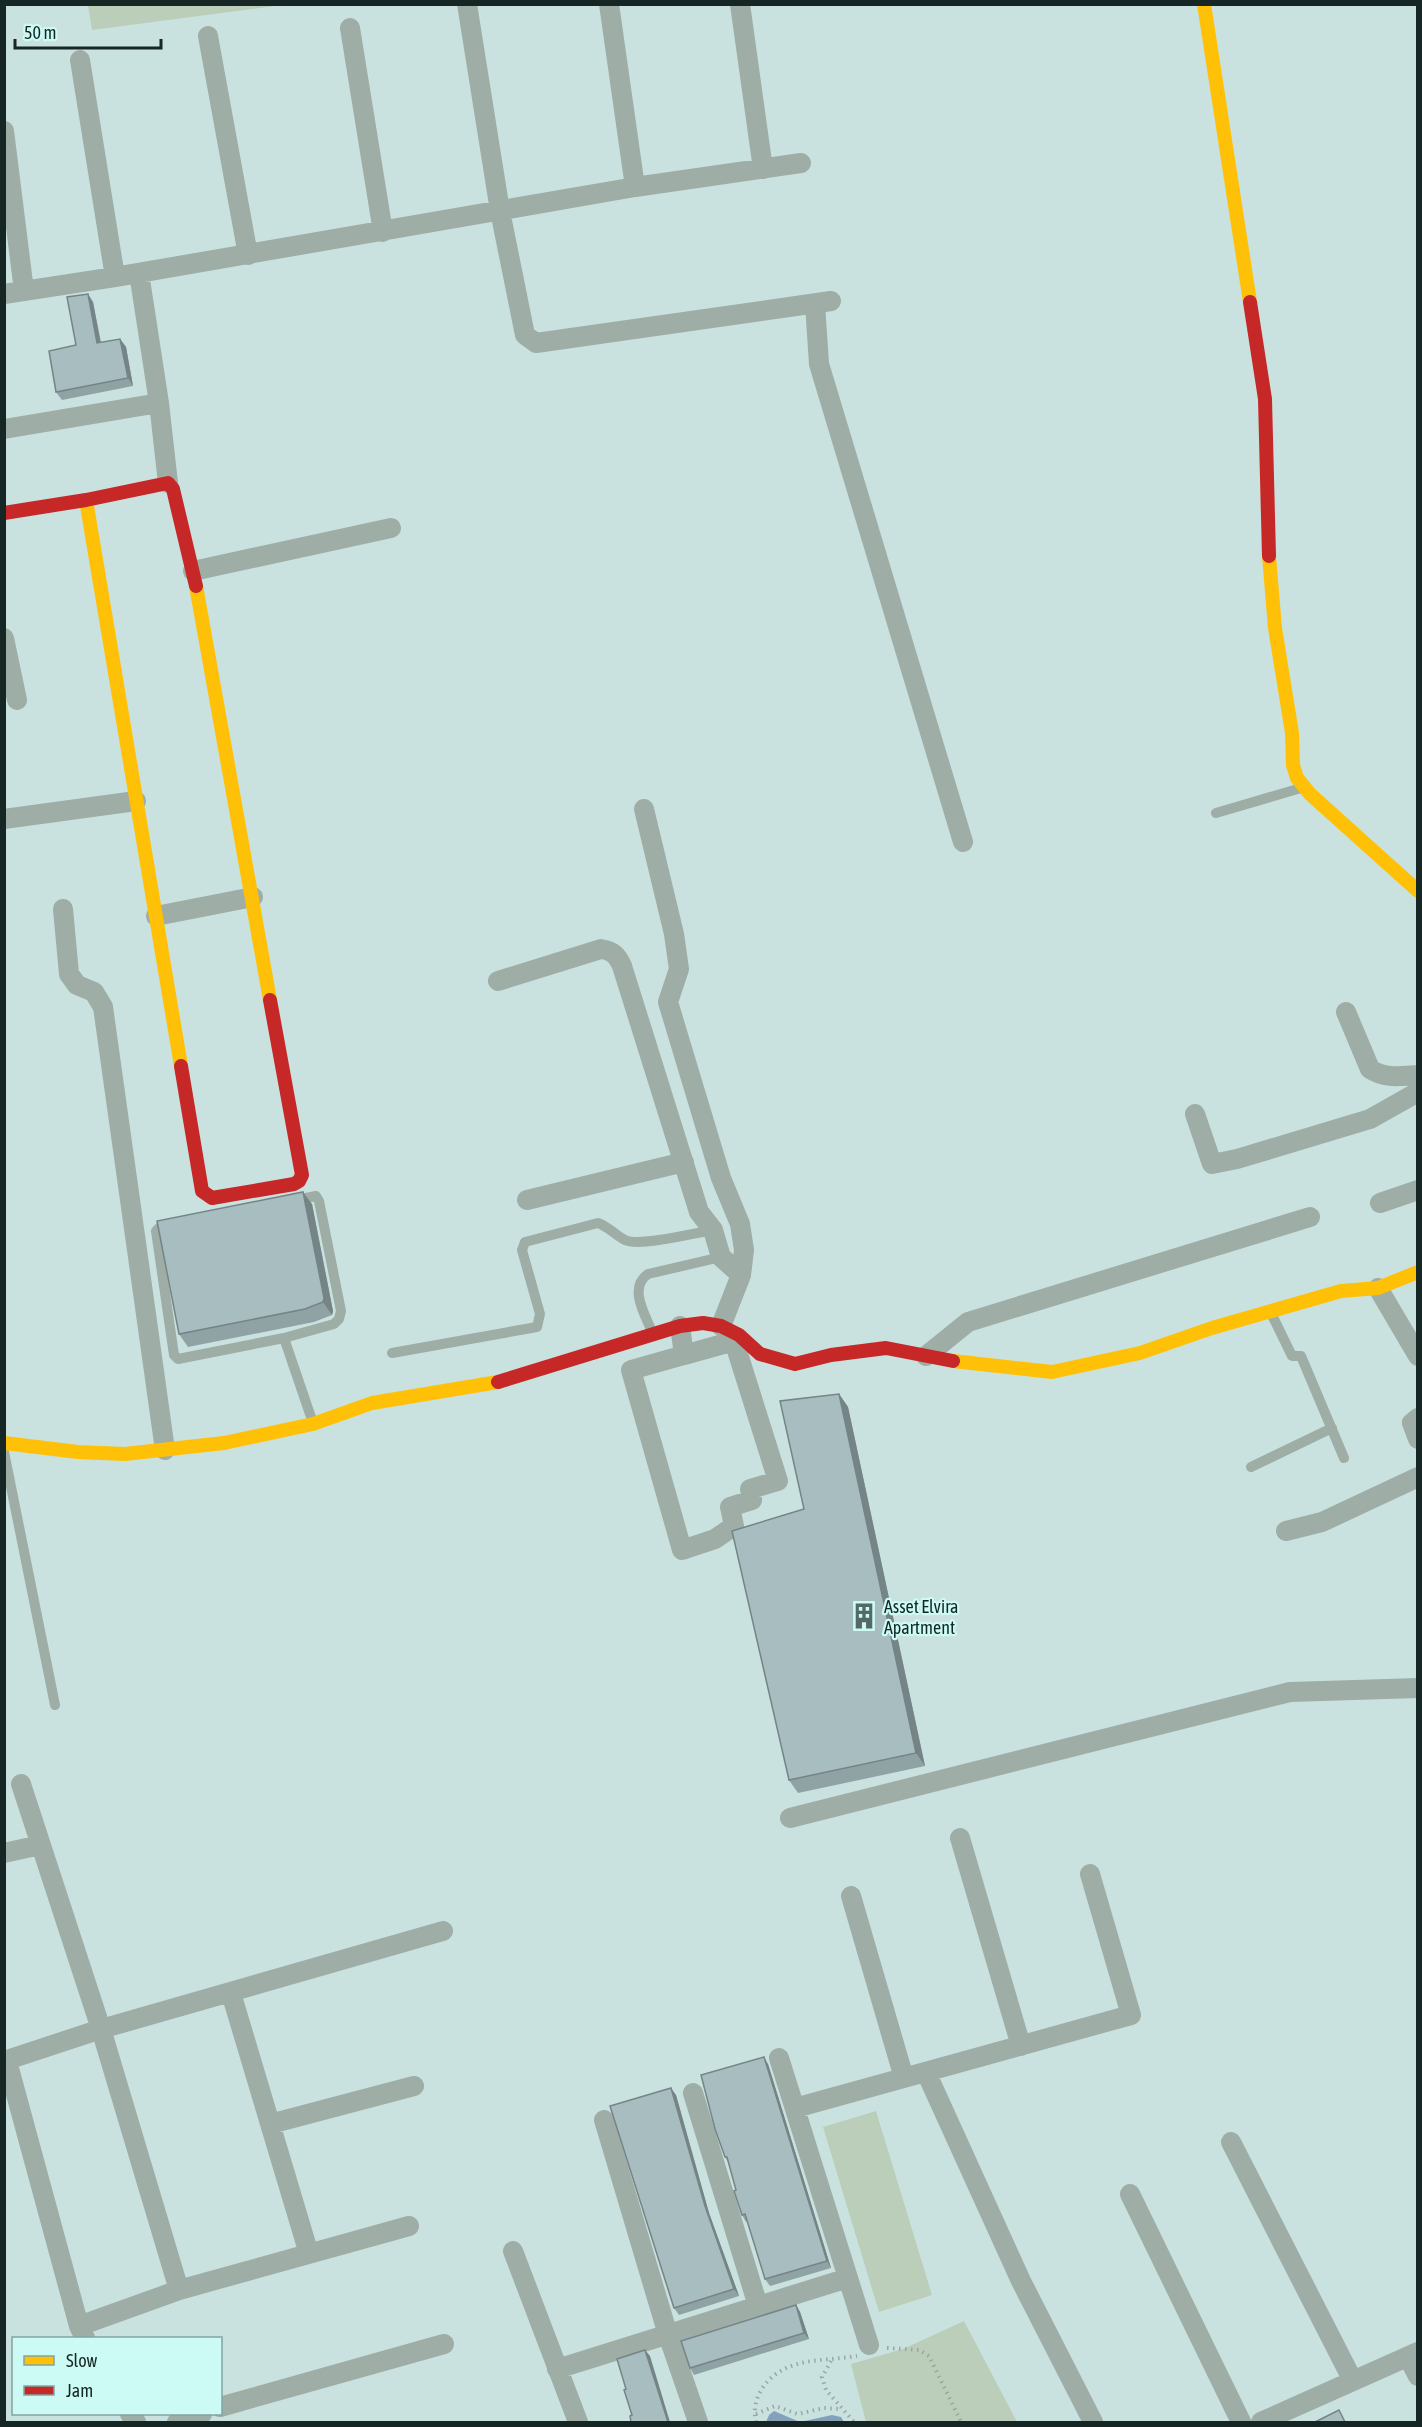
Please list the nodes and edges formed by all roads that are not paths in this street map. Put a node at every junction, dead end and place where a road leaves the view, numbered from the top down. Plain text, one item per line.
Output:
1 (467, 4) edge
2 (609, 4) edge
3 (740, 4) edge
4 (1204, 4) edge
5 (350, 28) dead end
6 (208, 36) dead end
7 (80, 60) dead end
8 (4, 131) edge
9 (801, 163) dead end
10 (763, 169) junction
11 (635, 188) junction
12 (500, 211) junction
13 (383, 232) junction
14 (248, 255) junction
15 (139, 273) junction
16 (115, 277) junction
17 (24, 291) junction
18 (4, 294) edge
19 (159, 403) junction
20 (4, 429) edge
21 (168, 483) junction
22 (86, 500) junction
23 (4, 513) edge
24 (391, 528) dead end
25 (193, 571) junction
26 (4, 638) edge
27 (17, 700) dead end
28 (1304, 787) junction
29 (136, 801) junction
30 (644, 809) dead end
31 (1216, 813) dead end
32 (4, 819) edge
33 (963, 842) dead end
34 (1418, 891) edge
35 (253, 897) junction
36 (63, 909) dead end
37 (156, 916) junction
38 (498, 981) dead end
39 (1346, 1012) dead end
40 (1418, 1075) edge
41 (1418, 1092) edge
42 (1196, 1114) dead end
43 (684, 1162) junction
44 (1418, 1190) edge
45 (527, 1200) dead end
46 (1380, 1203) dead end
47 (1310, 1217) dead end
48 (713, 1230) junction
49 (722, 1257) junction
50 (1418, 1272) edge
51 (741, 1275) junction
52 (1378, 1288) junction
53 (1271, 1312) junction
54 (680, 1326) junction
55 (721, 1326) junction
56 (653, 1334) junction
57 (284, 1338) junction
58 (392, 1353) dead end
59 (684, 1355) junction
60 (926, 1356) junction
61 (1418, 1356) edge
62 (1418, 1418) edge
63 (313, 1424) junction
64 (1332, 1428) junction
65 (1418, 1439) edge
66 (4, 1443) edge
67 (165, 1450) junction
68 (4, 1452) edge
69 (1344, 1458) dead end
70 (1251, 1467) dead end
71 (1418, 1477) edge
72 (1286, 1531) dead end
73 (1418, 1688) edge
74 (55, 1705) dead end
75 (21, 1784) dead end
76 (790, 1818) dead end
77 (960, 1838) dead end
78 (40, 1845) junction
79 (4, 1853) edge
80 (1090, 1874) dead end
81 (851, 1896) dead end
82 (444, 1931) dead end
83 (231, 1993) junction
84 (101, 2029) junction
85 (1021, 2046) junction
86 (779, 2058) dead end
87 (6, 2061) edge
88 (926, 2072) junction
89 (904, 2078) junction
90 (414, 2086) dead end
91 (693, 2094) dead end
92 (795, 2108) junction
93 (604, 2120) dead end
94 (270, 2124) junction
95 (1231, 2142) dead end
96 (1130, 2194) dead end
97 (409, 2226) dead end
98 (513, 2251) dead end
99 (309, 2253) junction
100 (848, 2278) junction
101 (179, 2290) junction
102 (758, 2306) junction
103 (82, 2332) edge
104 (668, 2335) junction
105 (444, 2344) dead end
106 (870, 2350) road end
107 (1413, 2355) edge
108 (557, 2369) junction
109 (1418, 2376) edge
110 (1353, 2381) junction
111 (222, 2406) edge
112 (199, 2415) edge
113 (177, 2422) edge
114 (578, 2422) edge
115 (698, 2422) edge
116 (1093, 2422) edge
117 (1241, 2422) edge
118 (1261, 2422) edge

1 - 12 street
2 - 11 street
3 - 10 street
4 - 28 street
5 - 13 street
6 - 14 street
7 - 16 street
8 - 17 street
9 - 10 street
10 - 11 street
11 - 12 street
12 - 13 street
12 - 33 street
13 - 14 street
14 - 15 street
15 - 16 street
15 - 19 street
16 - 17 street
17 - 18 street
19 - 20 street
19 - 21 street
21 - 22 street
21 - 25 street
22 - 23 street
22 - 29 street
24 - 25 street
25 - 35 street
26 - 27 street
28 - 31 lane
28 - 34 street
29 - 32 street
29 - 37 street
30 - 51 street
35 - 37 street
35 - 37 street
36 - 67 street
38 - 43 street
39 - 40 street
41 - 42 street
43 - 45 street
43 - 48 street
44 - 46 street
47 - 60 street
48 - 49 street
48 - 58 lane
49 - 51 street
49 - 56 lane
50 - 52 street
51 - 55 street
52 - 53 street
52 - 61 street
53 - 60 street
53 - 64 lane
54 - 55 street
54 - 56 street
54 - 59 street
55 - 60 street
56 - 63 street
57 - 57 lane
57 - 63 lane
59 - 59 street
62 - 65 street
63 - 67 street
64 - 69 lane
64 - 70 lane
66 - 67 street
68 - 74 lane
71 - 72 street
73 - 76 street
75 - 78 street
77 - 85 street
78 - 79 street
78 - 84 street
80 - 85 street
81 - 89 street
82 - 83 street
83 - 84 street
83 - 94 street
84 - 87 street
84 - 101 street
85 - 88 street
86 - 92 street
87 - 103 street
88 - 89 street
88 - 116 street
89 - 92 street
90 - 94 street
91 - 102 street
92 - 100 street
93 - 104 street
94 - 99 street
95 - 110 street
96 - 117 street
97 - 99 street
98 - 108 street
99 - 101 street
100 - 102 street
100 - 106 street
101 - 103 street
102 - 104 street
104 - 108 street
104 - 115 street
105 - 111 street
107 - 109 street
107 - 110 street
108 - 114 street
110 - 118 street
112 - 113 street

